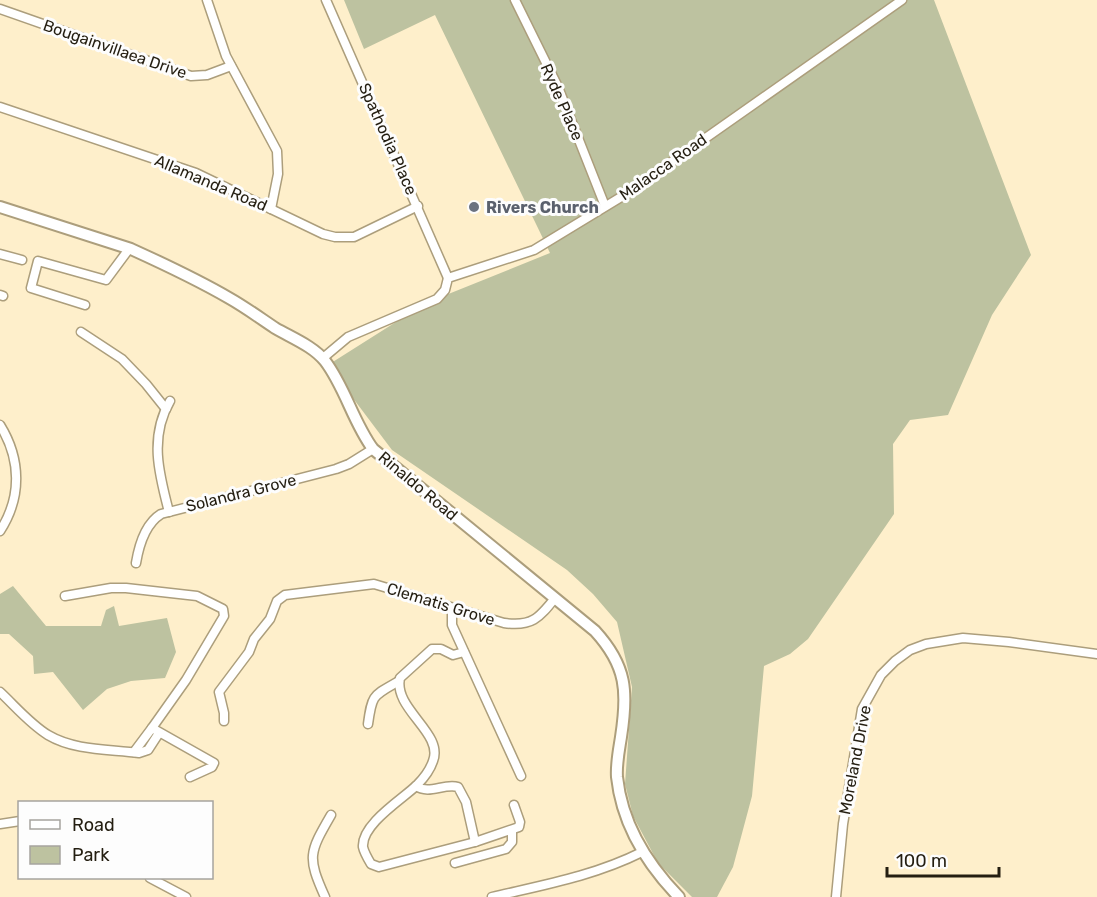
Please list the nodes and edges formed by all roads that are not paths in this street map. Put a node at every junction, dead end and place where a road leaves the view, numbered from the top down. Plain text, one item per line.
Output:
1 (207, 0) edge
2 (326, 0) edge
3 (515, 0) edge
4 (902, 0) edge
5 (0, 9) edge
6 (231, 66) junction
7 (0, 106) edge
8 (418, 206) junction
9 (605, 206) junction
10 (0, 207) edge
11 (271, 209) junction
12 (129, 249) junction
13 (0, 254) edge
14 (22, 260) dead end
15 (448, 278) junction
16 (86, 305) dead end
17 (81, 332) dead end
18 (322, 358) junction
19 (0, 425) edge
20 (373, 449) junction
21 (169, 512) junction
22 (0, 531) edge
23 (136, 563) dead end
24 (64, 596) dead end
25 (555, 598) junction
26 (452, 608) junction
27 (464, 652) junction
28 (1097, 654) edge
29 (399, 681) junction
30 (0, 692) edge
31 (224, 721) dead end
32 (368, 724) dead end
33 (155, 731) junction
34 (521, 776) dead end
35 (190, 777) dead end
36 (416, 786) junction
37 (514, 805) dead end
38 (331, 815) dead end
39 (18, 821) edge
40 (0, 824) edge
41 (512, 831) junction
42 (475, 842) junction
43 (642, 852) junction
44 (455, 863) dead end
45 (152, 879) edge
46 (186, 897) edge
47 (325, 897) edge
48 (492, 897) edge
49 (679, 897) edge
50 (836, 897) edge

1 - 6 street
2 - 8 street, Spathodia Place
3 - 9 street, Ryde Place
4 - 9 street, Malacca Road
5 - 6 street, Bougainvillaea Drive
6 - 11 street
7 - 11 street, Allamanda Road
8 - 11 street, Allamanda Road
8 - 15 street, Spathodia Place
9 - 15 street, Malacca Road
10 - 12 street, Rinaldo Road
12 - 16 street
12 - 18 street, Rinaldo Road
13 - 14 street
15 - 18 street
17 - 21 street
18 - 20 street, Rinaldo Road
19 - 22 street
20 - 21 street, Solandra Grove
20 - 25 street, Rinaldo Road
21 - 23 street, Solandra Grove
24 - 33 street
25 - 26 street, Clematis Grove
25 - 43 street, Rinaldo Road
26 - 27 street
26 - 31 street, Clematis Grove
27 - 29 street
27 - 34 street
28 - 50 street, Moreland Drive
29 - 32 street
29 - 36 street
30 - 33 street
33 - 35 street
36 - 42 street
36 - 42 street
37 - 41 street
38 - 47 street
39 - 40 street
41 - 42 street
41 - 44 street
43 - 48 street
43 - 49 street, Rinaldo Road
45 - 46 street

